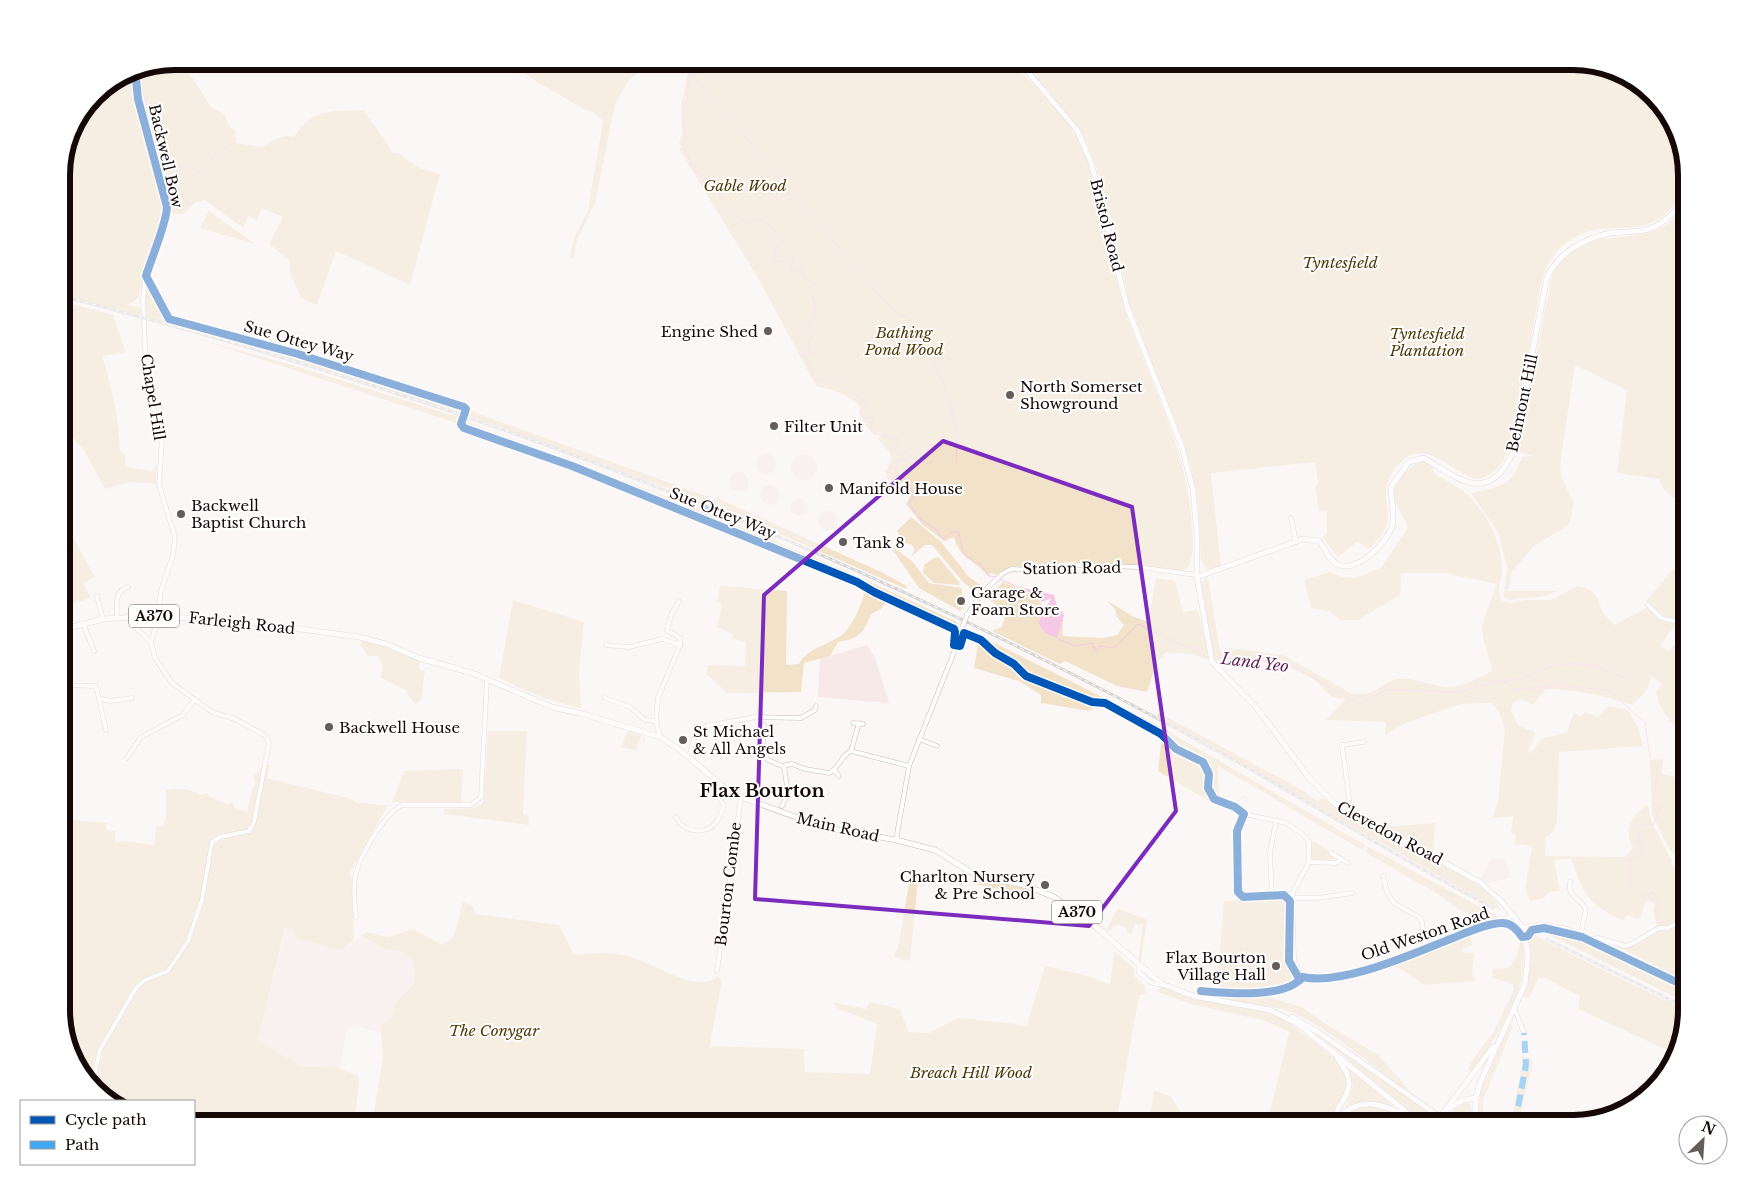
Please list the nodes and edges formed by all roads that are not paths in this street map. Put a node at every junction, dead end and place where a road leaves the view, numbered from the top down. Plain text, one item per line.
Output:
1 (1026, 70) edge
2 (136, 78) edge
3 (1678, 207) edge
4 (143, 324) joint
5 (1291, 518) dead end
6 (1296, 542) junction
7 (1197, 576) junction
8 (128, 588) dead end
9 (97, 596) dead end
10 (679, 601) dead end
11 (1648, 605) dead end
12 (130, 616) junction
13 (158, 616) junction
14 (117, 617) junction
15 (103, 619) junction
16 (83, 623) junction
17 (1678, 623) edge
18 (70, 627) edge
19 (151, 642) junction
20 (606, 645) dead end
21 (680, 645) junction
22 (94, 651) dead end
23 (419, 658) joint
24 (487, 679) junction
25 (70, 685) edge
26 (132, 698) dead end
27 (606, 698) dead end
28 (100, 699) junction
29 (196, 699) junction
30 (822, 712) dead end
31 (656, 721) junction
32 (853, 723) dead end
33 (764, 725) dead end
34 (106, 730) dead end
35 (660, 737) junction
36 (919, 739) junction
37 (1364, 742) dead end
38 (938, 746) dead end
39 (851, 750) junction
40 (689, 756) junction
41 (127, 758) dead end
42 (784, 766) junction
43 (909, 766) junction
44 (834, 770) junction
45 (840, 776) dead end
46 (725, 788) junction
47 (741, 797) junction
48 (1244, 799) dead end
49 (1220, 803) dead end
50 (785, 804) dead end
51 (1235, 807) junction
52 (1244, 814) junction
53 (1352, 815) junction
54 (676, 816) dead end
55 (1276, 821) junction
56 (896, 840) junction
57 (1331, 853) dead end
58 (1341, 859) junction
59 (1309, 862) junction
60 (1348, 863) dead end
61 (1383, 876) dead end
62 (1570, 882) dead end
63 (1353, 893) dead end
64 (1272, 896) junction
65 (1292, 896) junction
66 (1512, 916) junction
67 (356, 918) dead end
68 (1678, 923) edge
69 (1523, 928) junction
70 (1581, 933) junction
71 (1594, 939) junction
72 (1426, 948) junction
73 (717, 971) dead end
74 (1302, 977) junction
75 (1678, 979) edge
76 (1256, 992) dead end
77 (1514, 1008) junction
78 (1284, 1015) junction
79 (1524, 1033) dead end
80 (1501, 1034) junction
81 (1328, 1048) junction
82 (94, 1076) edge
83 (1480, 1083) junction
84 (1454, 1098) junction
85 (1476, 1098) junction
86 (1448, 1108) junction
87 (1336, 1115) edge
88 (1339, 1115) edge
89 (1402, 1115) edge
90 (1410, 1115) edge
91 (1436, 1115) edge
92 (1442, 1115) edge
93 (1475, 1115) edge

1 - 7 main road, Bristol Road
2 - 4 street, Backwell Bow
3 - 6 main road, Belmont Hill
4 - 13 street, Chapel Hill
5 - 6 street
6 - 7 main road, Belmont Hill
7 - 36 street, Station Road, bridge
7 - 53 main road, Clevedon Road
8 - 14 street
9 - 15 street
10 - 21 street
11 - 17 street
12 - 13 main road, Farleigh Road / A370
12 - 14 main road, Farleigh Road / A370
12 - 19 street
13 - 19 street, Chapel Hill
13 - 23 main road, Farleigh Road / A370
14 - 15 main road, Farleigh Road / A370
15 - 16 main road, Farleigh Road / A370
16 - 18 main road, Farleigh Road / A370
16 - 22 street
19 - 29 street
20 - 21 street
21 - 31 street
23 - 24 main road, Main Road / A370
24 - 35 main road, Main Road / A370
24 - 67 street
25 - 28 street
26 - 28 street
27 - 31 street
28 - 34 street
29 - 41 street
29 - 82 street
30 - 40 street
31 - 35 street
32 - 39 street
33 - 42 street
35 - 40 main road, Main Road / A370
36 - 38 street
36 - 43 street
37 - 53 street
39 - 43 street
39 - 44 street
40 - 46 main road, Main Road / A370
42 - 44 street
42 - 50 street
43 - 56 street
44 - 45 street
46 - 47 main road, Main Road / A370
46 - 54 street
47 - 56 main road, Main Road / A370
47 - 73 street, Bourton Combe
48 - 51 street
49 - 51 street
51 - 52 street
52 - 55 street
52 - 64 street
53 - 66 main road, Clevedon Road
55 - 59 street
55 - 64 street
56 - 78 main road, Main Road / A370
57 - 58 street
58 - 59 street
58 - 60 street
59 - 65 street
61 - 72 street
62 - 70 street
63 - 65 street
64 - 65 street
65 - 74 street
66 - 69 main road, Clevedon Road
66 - 72 street, Old Weston Road
68 - 71 street
69 - 70 street
69 - 77 main road
70 - 71 street
71 - 75 street
72 - 74 street, Old Weston Road
74 - 76 street, Old Weston Road
77 - 79 street
77 - 80 main road
78 - 81 main road, A370
78 - 91 main road
80 - 83 main road
80 - 84 main road
81 - 87 main road
81 - 90 main road, A370
83 - 84 main road
83 - 85 main road
84 - 86 main road
85 - 86 main road
85 - 93 main road
86 - 92 main road
88 - 89 main road

